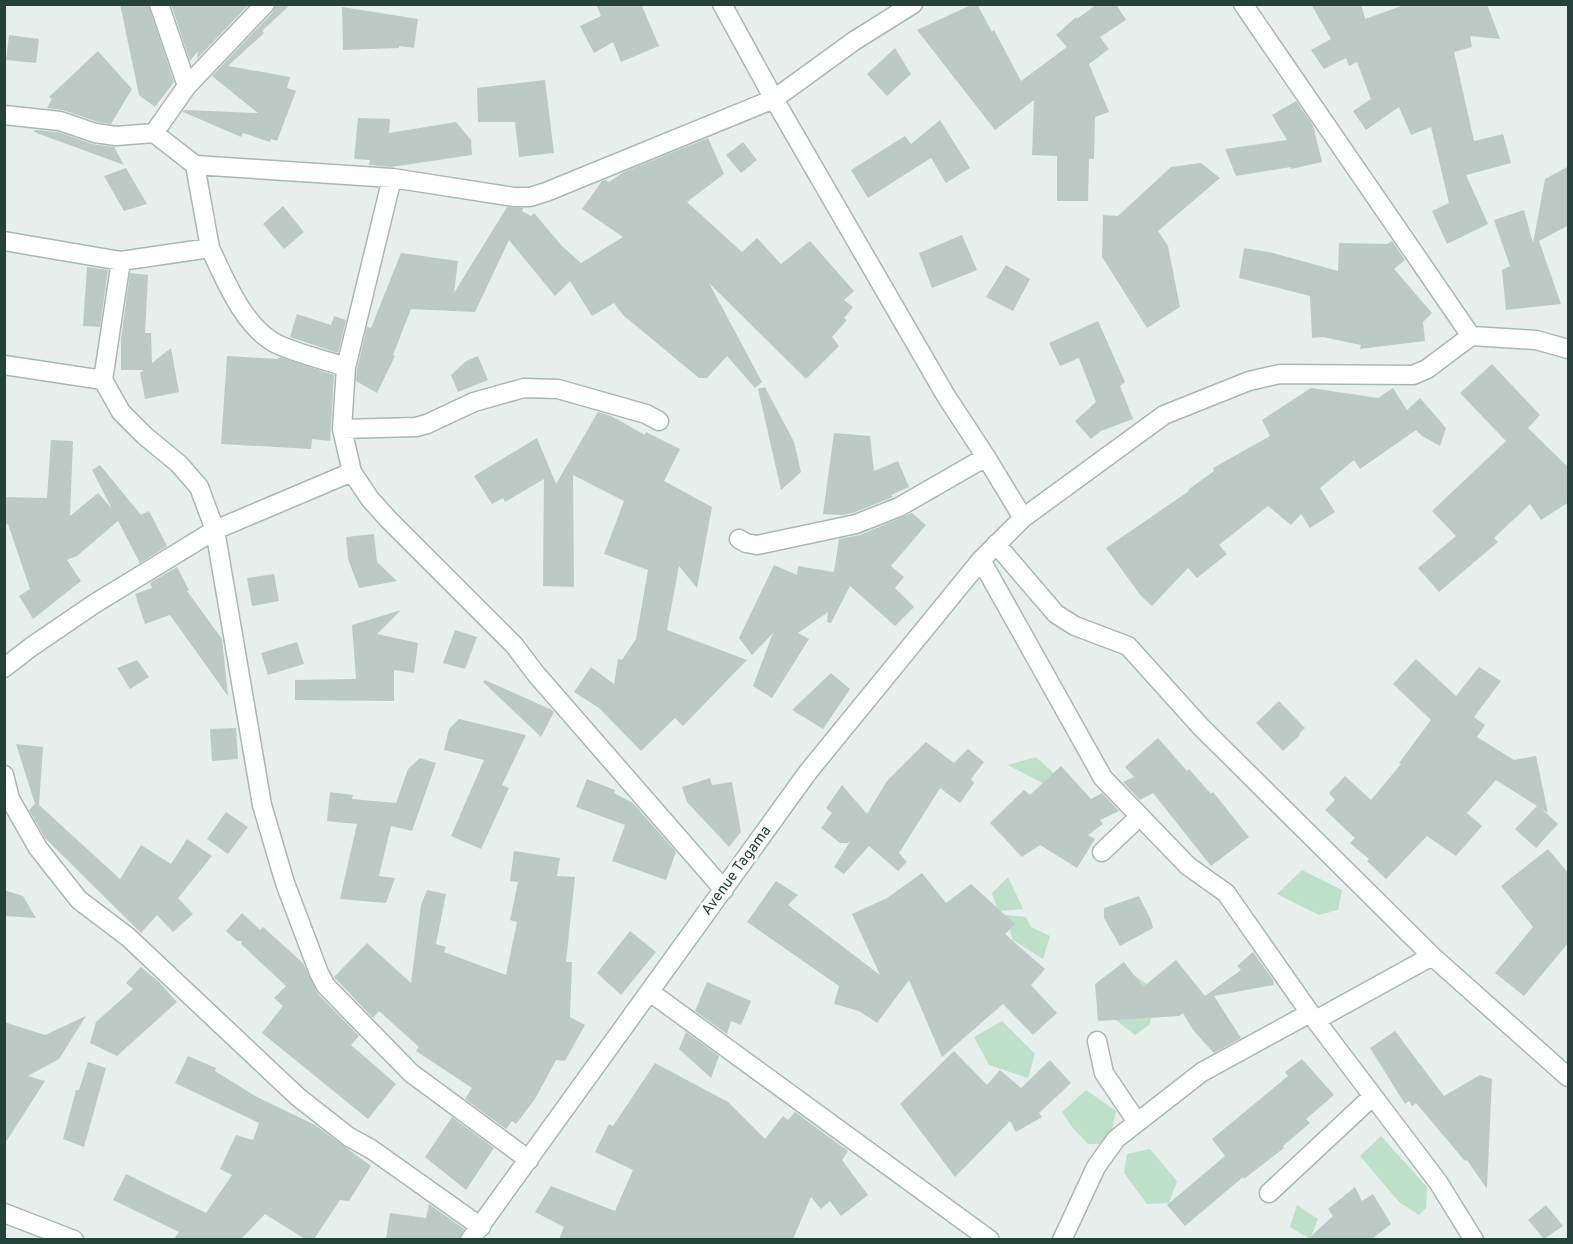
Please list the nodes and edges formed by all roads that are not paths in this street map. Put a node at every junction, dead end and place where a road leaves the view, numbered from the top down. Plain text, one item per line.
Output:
1 (159, 4) edge
2 (266, 4) edge
3 (722, 4) edge
4 (913, 4) edge
5 (1243, 4) edge
6 (187, 86) junction
7 (774, 99) junction
8 (4, 115) edge
9 (154, 133) junction
10 (195, 165) junction
11 (392, 178) junction
12 (4, 240) edge
13 (210, 248) junction
14 (121, 261) junction
15 (1471, 336) junction
16 (1569, 349) edge
17 (4, 364) edge
18 (346, 367) junction
19 (103, 380) junction
20 (658, 421) dead end
21 (342, 429) junction
22 (986, 457) junction
23 (352, 472) junction
24 (1023, 518) junction
25 (215, 530) junction
26 (739, 539) dead end
27 (996, 544) junction
28 (981, 560) junction
29 (4, 668) edge
30 (4, 775) edge
31 (1140, 816) junction
32 (1102, 852) dead end
33 (724, 890) junction
34 (1432, 956) junction
35 (650, 992) junction
36 (1313, 1016) junction
37 (1098, 1041) dead end
38 (1569, 1077) edge
39 (1373, 1096) junction
40 (1137, 1122) junction
41 (529, 1160) junction
42 (1269, 1193) dead end
43 (4, 1213) edge
44 (475, 1233) edge
45 (74, 1239) edge
46 (990, 1239) edge
47 (1062, 1239) edge
48 (1473, 1239) edge

1 - 6 street
2 - 6 street
3 - 7 street
4 - 7 street
5 - 15 street
6 - 9 street
7 - 11 street
7 - 22 street
8 - 9 street
9 - 10 street
10 - 11 street
10 - 13 street
11 - 18 street
12 - 14 street
13 - 14 street
13 - 18 street
14 - 19 street
15 - 16 street
15 - 24 street, Avenue Tagama
17 - 19 street
18 - 21 street
19 - 25 street
20 - 21 street
21 - 23 street
22 - 24 street
22 - 26 street
23 - 25 street
23 - 33 street
24 - 27 street, Avenue Tagama
25 - 29 street
25 - 41 street
27 - 28 street, Avenue Tagama
27 - 34 street
28 - 31 street
28 - 33 street, Avenue Tagama
30 - 44 street
31 - 32 street
31 - 36 street
33 - 35 street, Avenue Tagama
34 - 36 street
34 - 38 street
35 - 41 street, Avenue Tagama
35 - 46 street
36 - 39 street
36 - 40 street
37 - 40 street
39 - 42 street
39 - 48 street
40 - 47 street
41 - 44 street, Avenue Tagama
43 - 45 street

